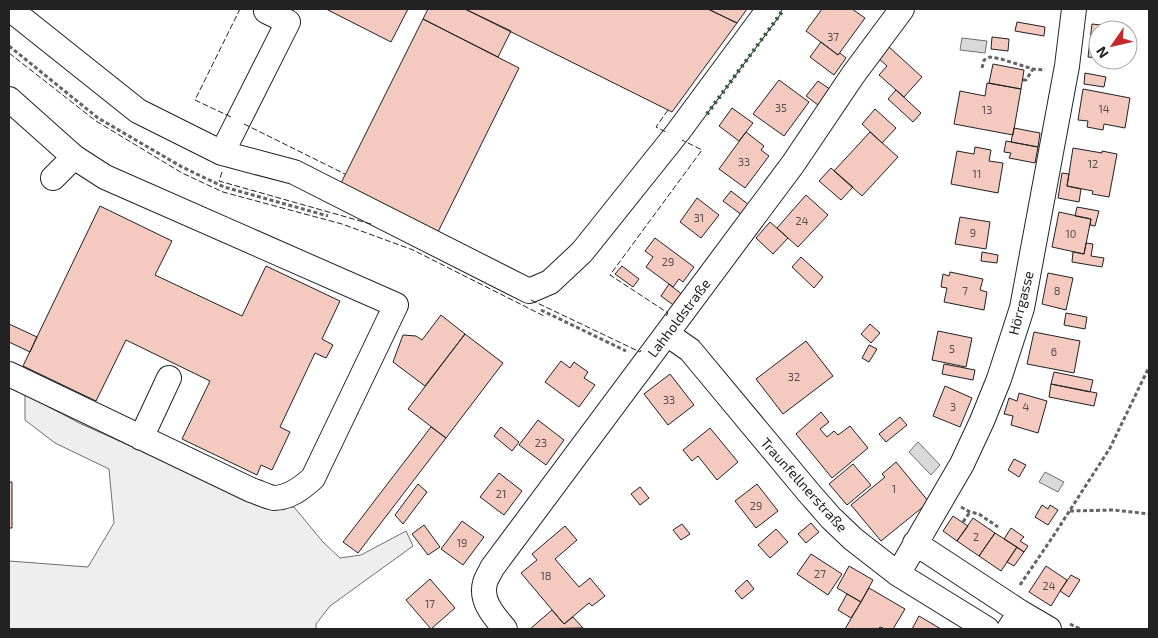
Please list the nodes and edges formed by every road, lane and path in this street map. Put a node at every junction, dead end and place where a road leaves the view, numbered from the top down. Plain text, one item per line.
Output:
1 (10, 9) edge
2 (768, 9) edge
3 (902, 9) edge
4 (1074, 9) edge
5 (266, 11) dead end
6 (982, 68) dead end
7 (1033, 69) junction
8 (1065, 73) junction
9 (1023, 80) dead end
10 (9, 99) edge
11 (222, 153) junction
12 (74, 157) junction
13 (53, 178) dead end
14 (667, 334) junction
15 (1149, 367) edge
16 (9, 374) edge
17 (169, 378) dead end
18 (141, 438) junction
19 (943, 495) junction
20 (1069, 511) junction
21 (970, 512) junction
22 (1149, 514) edge
23 (963, 522) dead end
24 (998, 527) dead end
25 (915, 543) junction
26 (898, 574) junction
27 (1015, 611) edge
28 (1056, 626) edge
29 (505, 629) edge
30 (987, 629) edge
31 (1080, 629) edge

1 - 11 street
2 - 11 street
3 - 14 street, Lahholdstraße
4 - 8 street, Hörrgasse
5 - 11 street
6 - 7 path
7 - 8 path
7 - 9 path
8 - 19 street, Hörrgasse
10 - 12 street
12 - 13 street
12 - 18 street
14 - 26 street, Traunfellnerstraße
14 - 29 street, Lahholdstraße
15 - 20 path
16 - 18 street
17 - 18 street
19 - 21 path
19 - 25 street, Hörrgasse
20 - 22 path
20 - 27 path
21 - 23 path
21 - 24 path
25 - 26 street, Hörrgasse
25 - 27 street
26 - 30 street, Traunfellnerstraße
27 - 28 street
28 - 31 path

